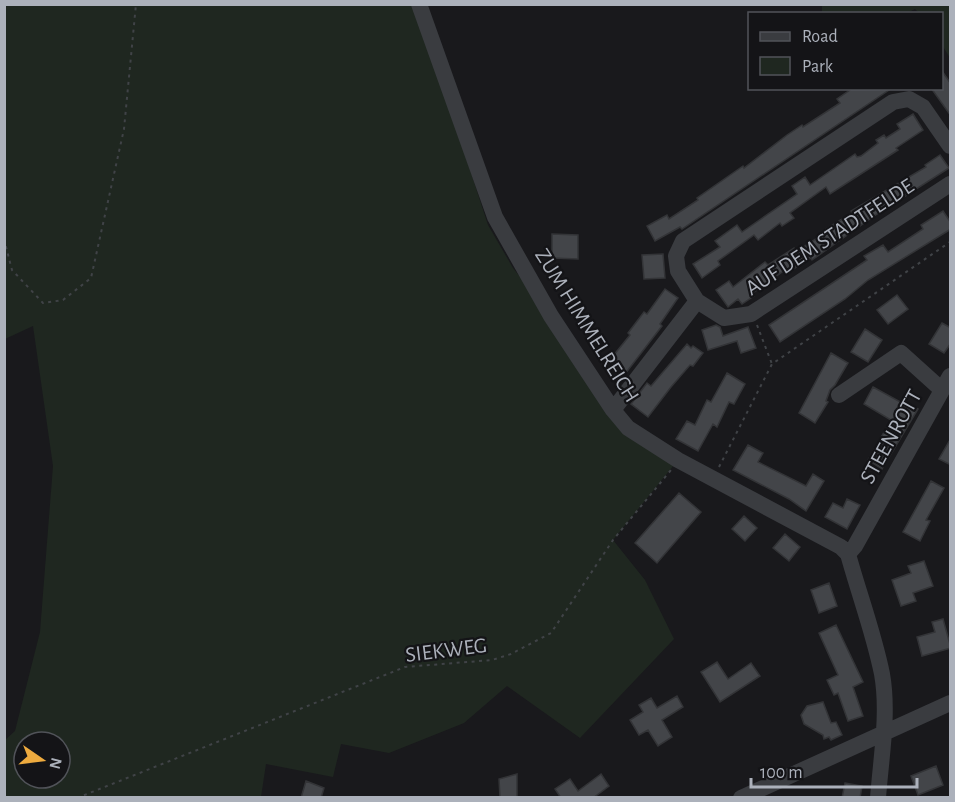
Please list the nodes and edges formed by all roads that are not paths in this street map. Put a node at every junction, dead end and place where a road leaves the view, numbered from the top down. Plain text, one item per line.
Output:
1 (419, 4) edge
2 (951, 146) edge
3 (951, 184) edge
4 (697, 301) junction
5 (946, 383) edge
6 (840, 395) dead end
7 (613, 410) junction
8 (848, 554) junction
9 (951, 703) edge
10 (883, 733) junction
11 (741, 798) edge
12 (878, 798) edge

1 - 7 street, ZUM HIMMELREICH
2 - 4 street, AUF DEM STADTFELDE
3 - 4 street, AUF DEM STADTFELDE
4 - 7 street
5 - 6 street, STEENROTT
5 - 8 street, STEENROTT
7 - 8 street, ZUM HIMMELREICH
8 - 10 street
9 - 10 street
10 - 11 street
10 - 12 street

